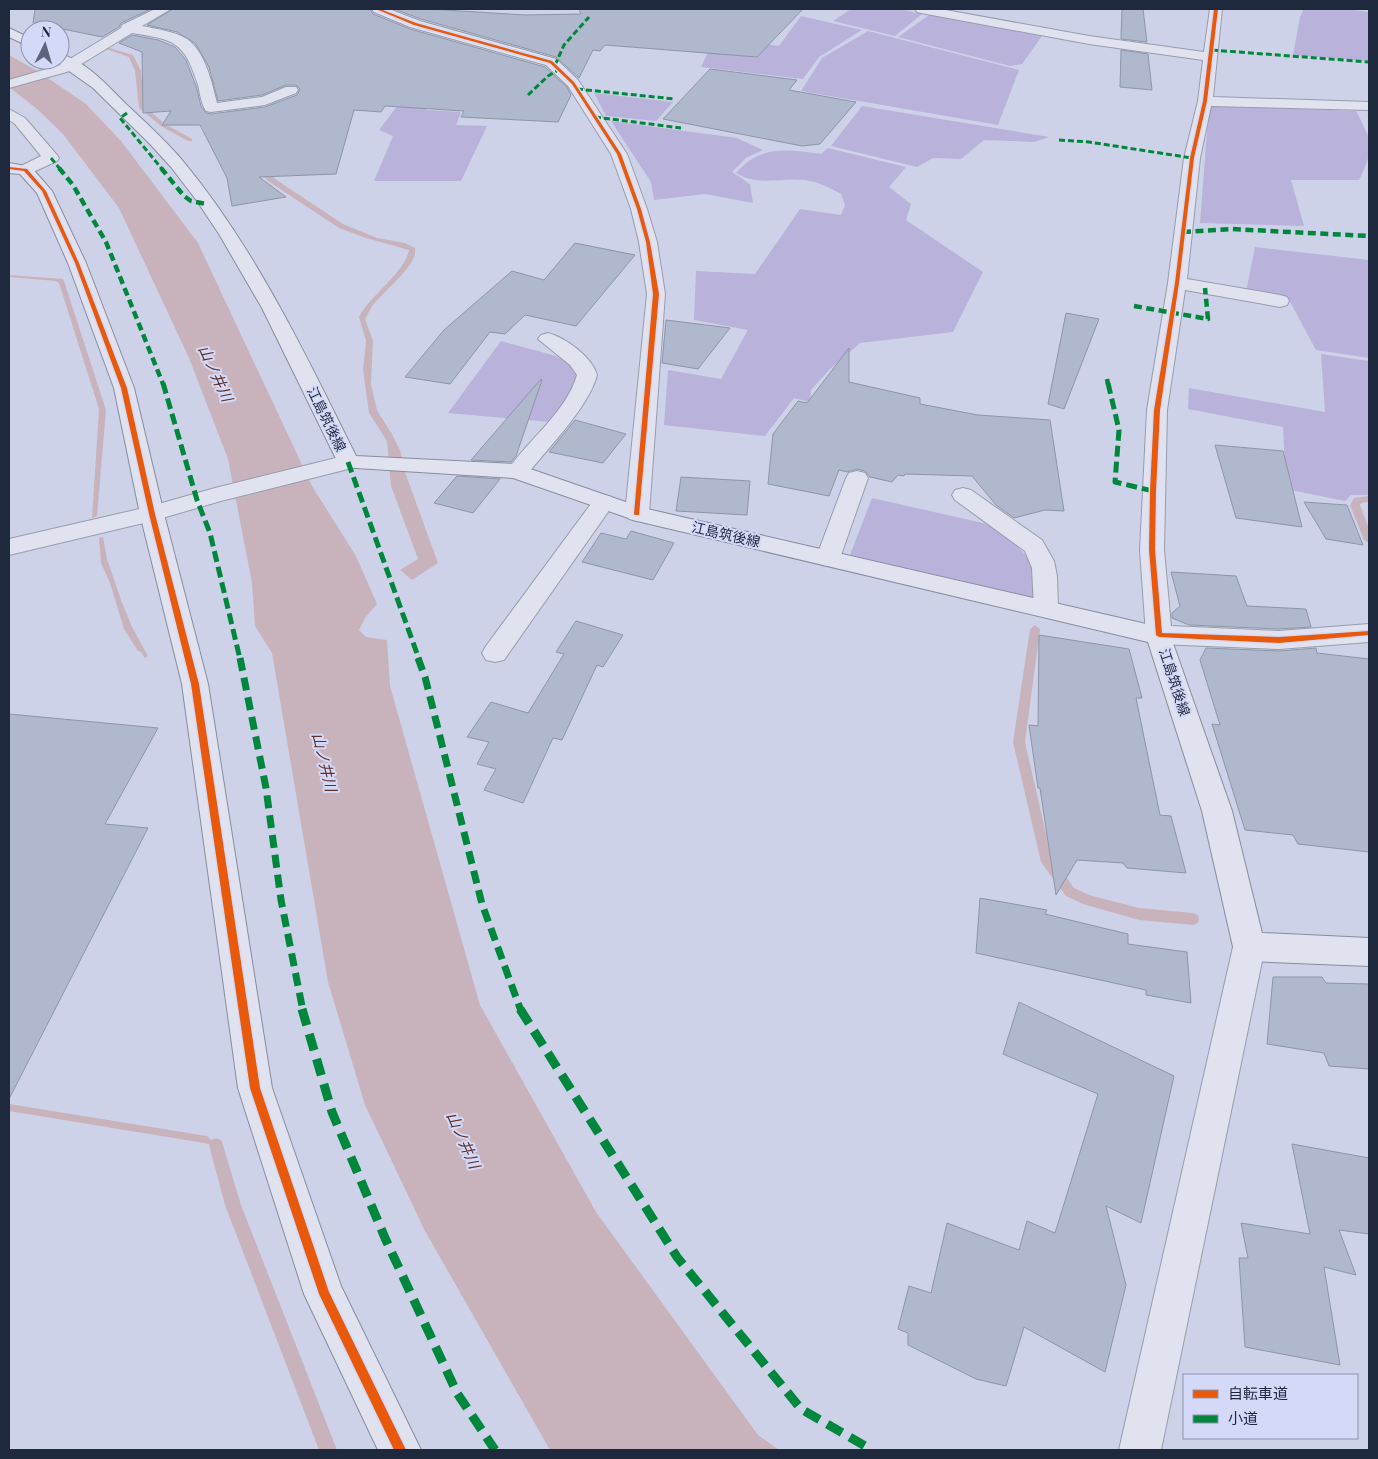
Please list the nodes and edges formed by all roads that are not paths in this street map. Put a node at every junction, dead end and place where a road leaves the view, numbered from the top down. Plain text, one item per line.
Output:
1 (164, 9) edge
2 (378, 9) edge
3 (921, 9) edge
4 (1216, 9) edge
5 (142, 13) edge
6 (127, 28) junction
7 (1211, 57) junction
8 (70, 61) edge
9 (49, 70) edge
10 (70, 70) edge
11 (9, 84) edge
12 (291, 90) dead end
13 (1205, 101) junction
14 (1369, 106) edge
15 (9, 113) edge
16 (17, 169) edge
17 (1177, 283) junction
18 (1280, 301) dead end
19 (548, 339) dead end
20 (348, 462) junction
21 (518, 471) junction
22 (857, 478) dead end
23 (963, 495) dead end
24 (604, 502) junction
25 (152, 514) junction
26 (637, 514) junction
27 (9, 547) edge
28 (828, 558) junction
29 (1046, 608) junction
30 (1369, 633) edge
31 (1159, 635) junction
32 (495, 653) dead end
33 (1249, 947) junction
34 (1369, 952) edge
35 (400, 1450) edge
36 (1140, 1450) edge

1 - 5 street
2 - 26 street
3 - 7 street
4 - 7 street
5 - 6 street
6 - 8 street
6 - 12 street
7 - 13 street
9 - 11 street
10 - 20 street, 江島筑後線
13 - 14 street
13 - 17 street
15 - 16 street
16 - 25 street
17 - 18 street
17 - 31 street
19 - 21 street
20 - 21 street, 江島筑後線
20 - 25 street
21 - 24 street, 江島筑後線
22 - 28 street
23 - 29 street
24 - 26 street, 江島筑後線
24 - 32 street
25 - 27 street
25 - 35 street
26 - 28 street, 江島筑後線
28 - 29 street, 江島筑後線
29 - 31 street, 江島筑後線
30 - 31 street
31 - 33 street, 江島筑後線
33 - 34 street
33 - 36 street

